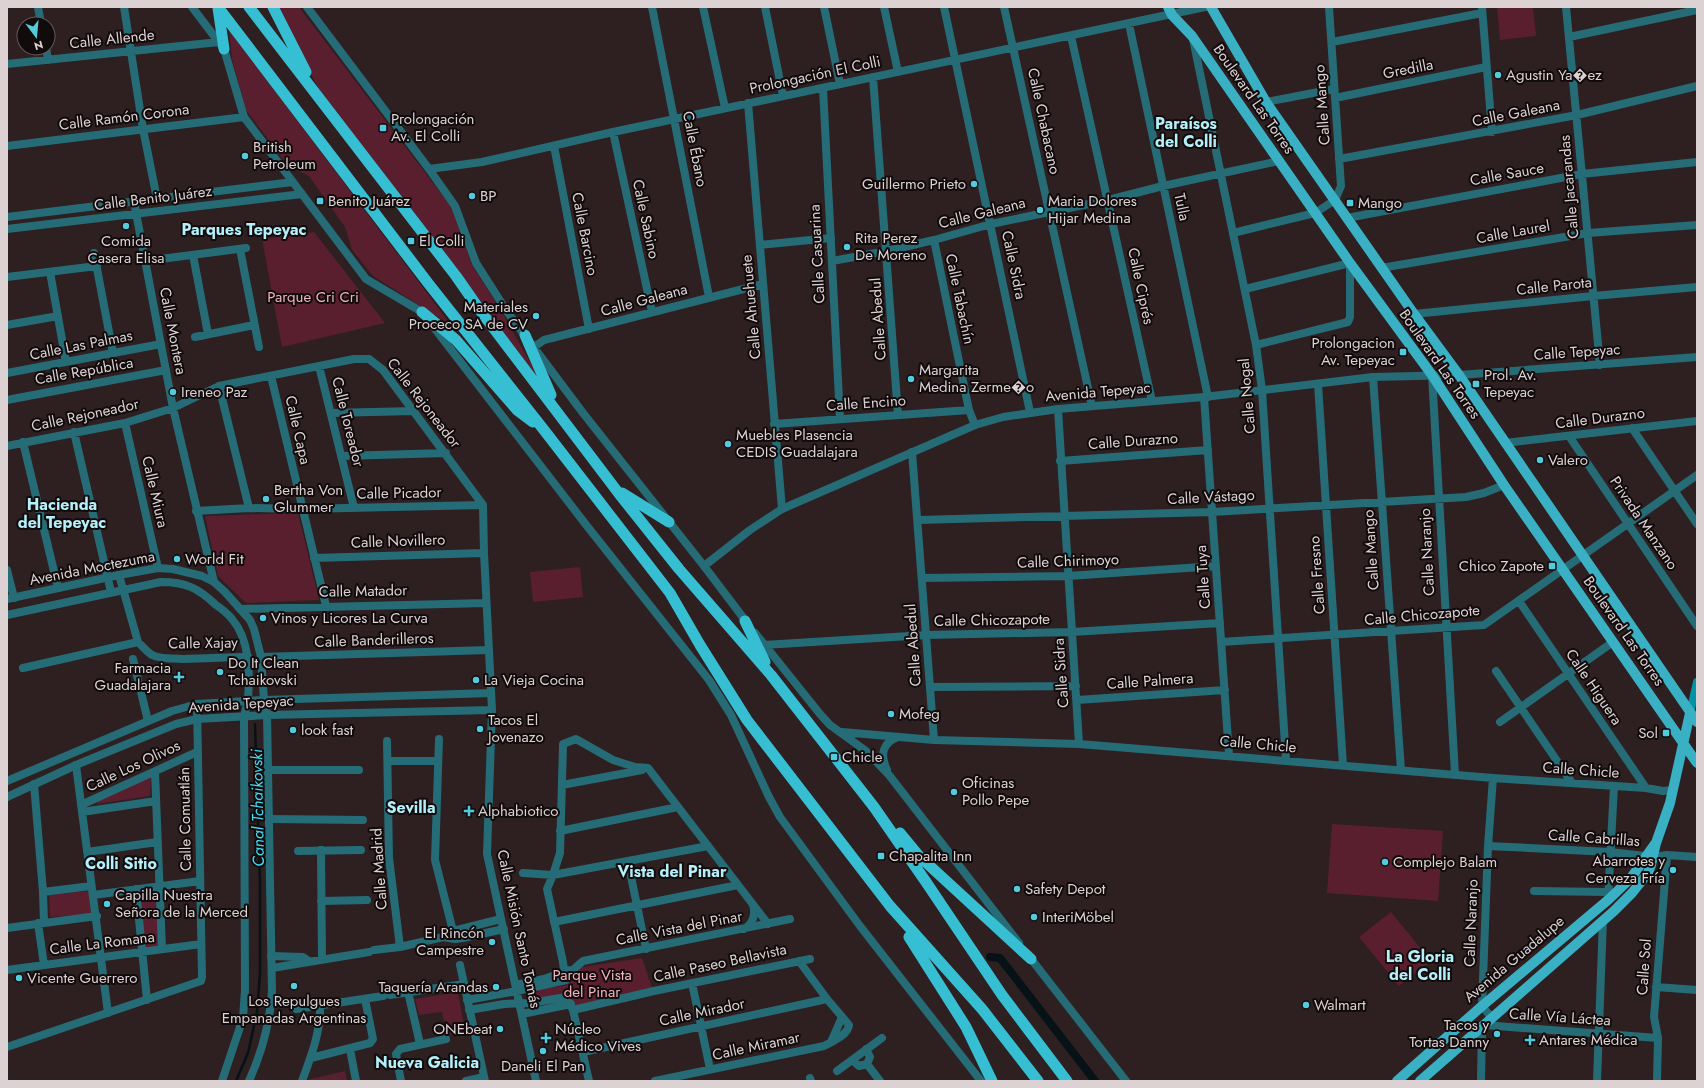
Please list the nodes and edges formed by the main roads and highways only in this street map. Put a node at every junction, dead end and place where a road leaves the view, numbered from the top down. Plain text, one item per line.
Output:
1 (218, 7) edge
2 (249, 7) edge
3 (272, 7) edge
4 (1211, 7) edge
5 (1170, 11) edge
6 (222, 45) road end
7 (323, 104) junction
8 (422, 312) road end
9 (525, 335) road end
10 (558, 412) junction
11 (544, 430) junction
12 (616, 490) junction
13 (669, 522) road end
14 (745, 621) road end
15 (771, 675) junction
16 (1697, 682) edge
17 (1690, 713) junction
18 (1697, 722) edge
19 (1683, 743) junction
20 (1697, 763) edge
21 (874, 807) junction
22 (1650, 856) junction
23 (890, 906) junction
24 (1031, 959) road end
25 (992, 1081) edge
26 (1038, 1081) edge
27 (1067, 1081) edge
28 (1397, 1081) edge
29 (1420, 1081) edge

1 - 6 highway
1 - 11 highway
2 - 7 highway
3 - 7 highway
4 - 17 main road, Boulevard Las Torres
5 - 19 main road, Boulevard Las Torres
7 - 10 highway
8 - 11 highway
9 - 10 highway
10 - 12 highway
11 - 23 highway
12 - 13 highway
12 - 15 highway
14 - 15 highway
15 - 21 highway
16 - 17 main road
17 - 18 main road, Boulevard Las Torres
17 - 19 main road
19 - 20 main road, Boulevard Las Torres
19 - 22 main road
21 - 24 highway
21 - 27 highway
22 - 28 main road, Avenida Guadalupe
22 - 29 main road, Avenida Guadalupe
23 - 25 highway
23 - 26 highway

